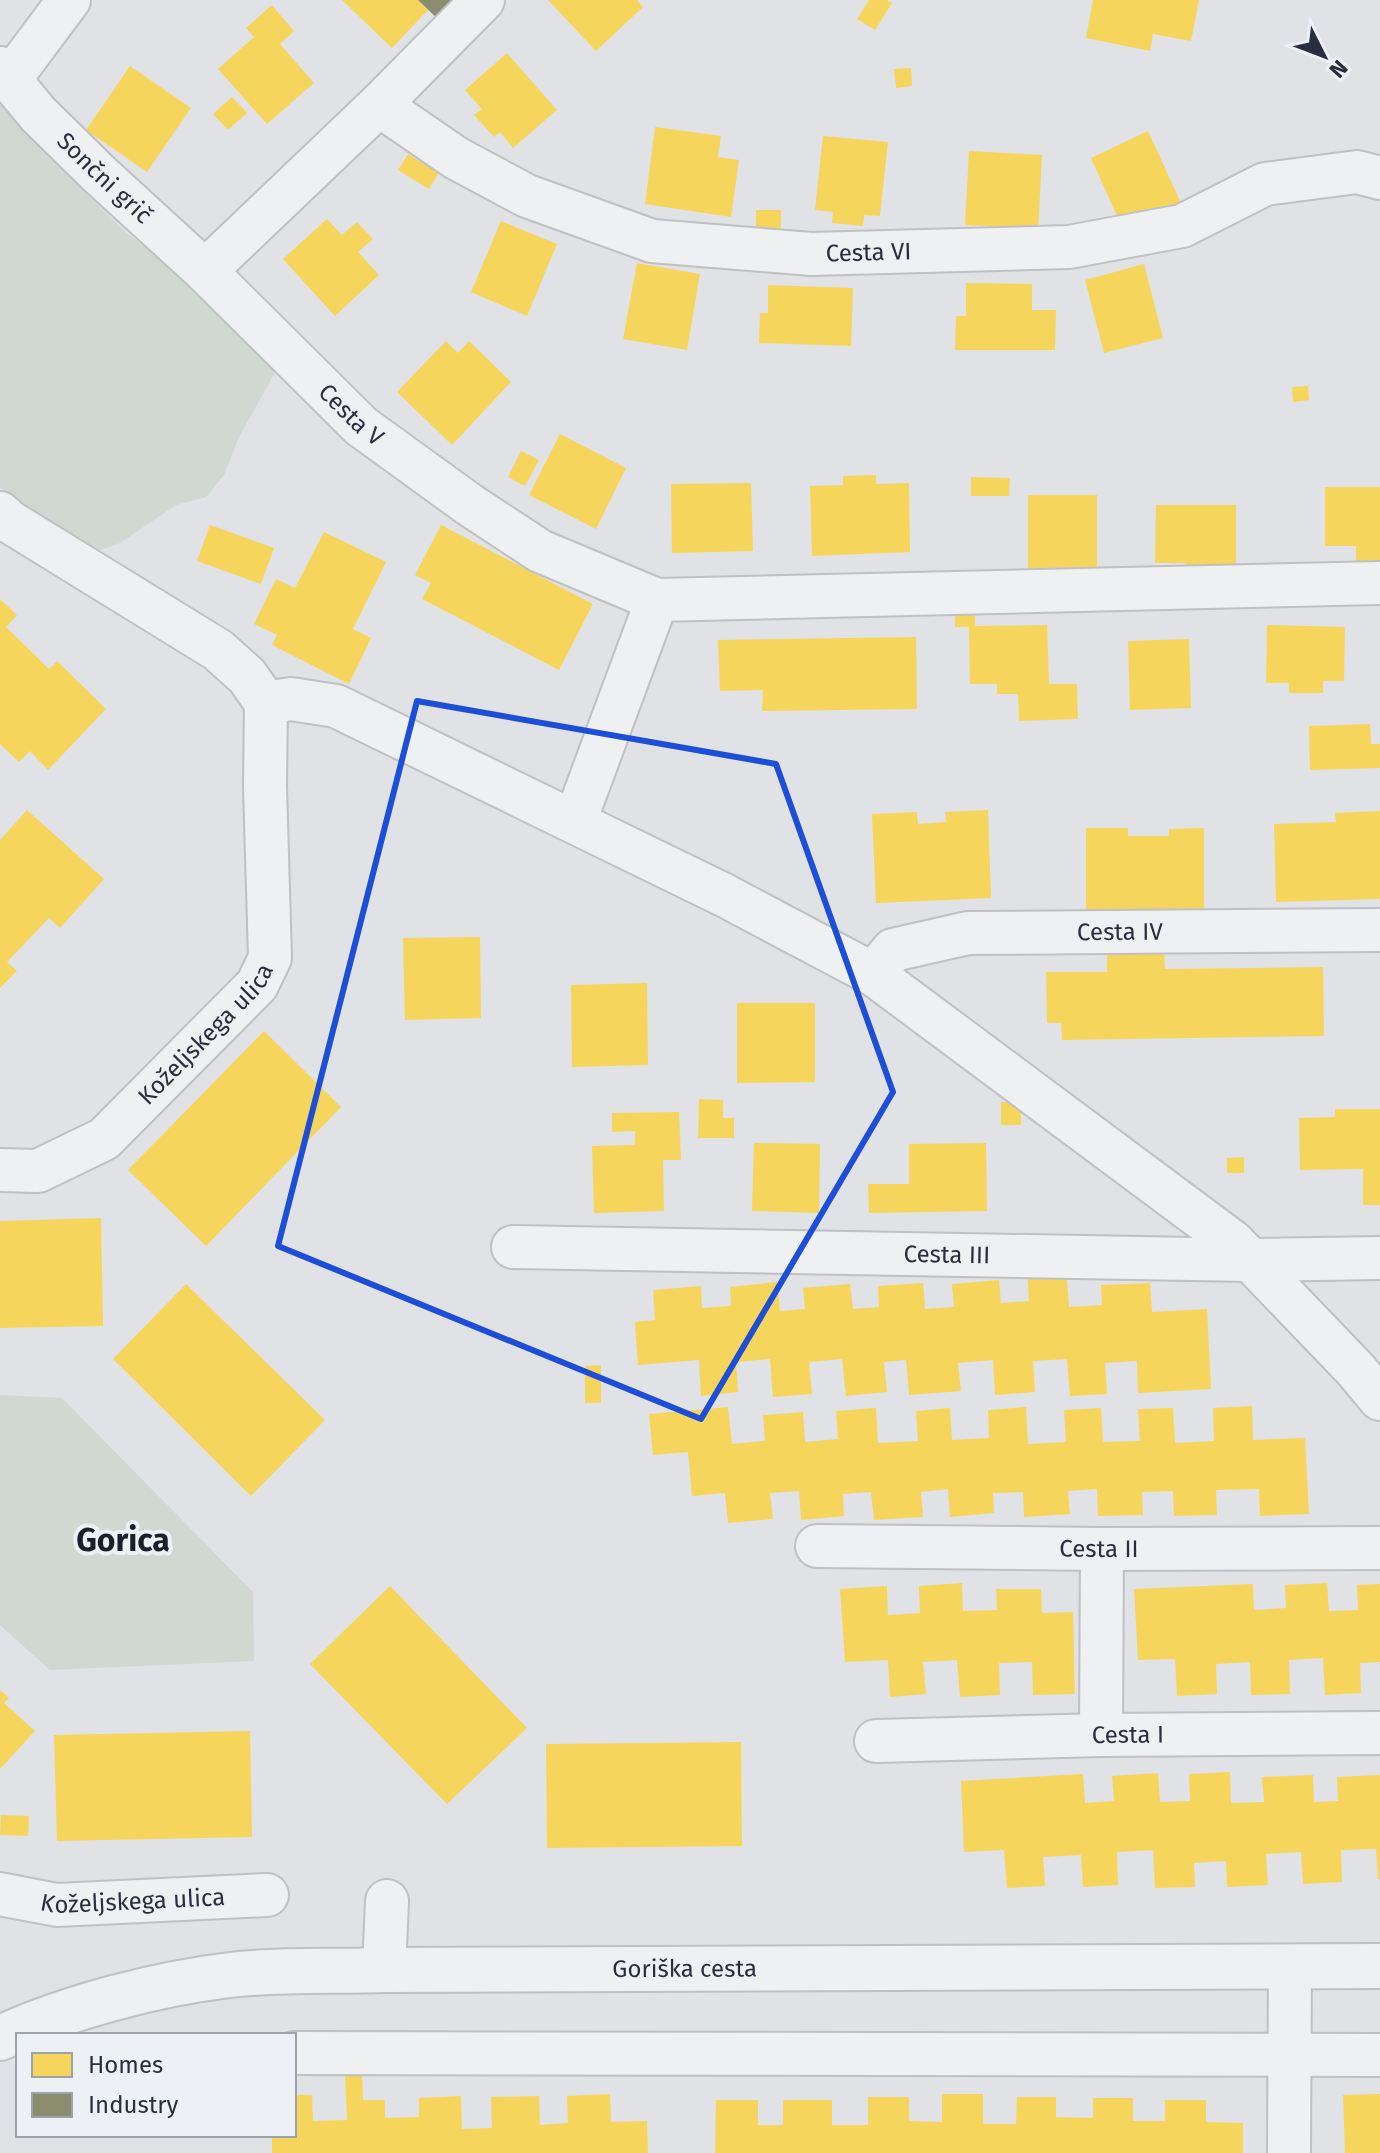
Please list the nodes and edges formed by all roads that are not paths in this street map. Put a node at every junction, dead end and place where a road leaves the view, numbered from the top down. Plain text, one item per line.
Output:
1 (69, 0) edge
2 (483, 0) edge
3 (5, 73) edge
4 (379, 105) junction
5 (1380, 178) edge
6 (205, 271) junction
7 (0, 513) edge
8 (1380, 583) edge
9 (657, 600) junction
10 (266, 703) junction
11 (575, 821) junction
12 (1380, 930) edge
13 (873, 974) junction
14 (0, 1170) edge
15 (513, 1247) dead end
16 (1380, 1258) edge
17 (1250, 1260) junction
18 (1380, 1399) edge
19 (817, 1546) dead end
20 (1380, 1548) edge
21 (1102, 1549) junction
22 (1380, 1733) edge
23 (1101, 1735) junction
24 (876, 1741) dead end
25 (0, 1894) edge
26 (267, 1895) dead end
27 (387, 1901) dead end
28 (1380, 1966) edge
29 (1290, 1967) junction
30 (384, 1970) junction
31 (0, 2038) edge
32 (296, 2053) edge
33 (1289, 2055) junction
34 (1380, 2055) edge
35 (1289, 2153) edge

1 - 3 street, Sončni grič
2 - 4 street
3 - 6 street, Sončni grič
4 - 5 street, Cesta VI
4 - 6 street
6 - 9 street, Cesta V
7 - 10 street
8 - 9 street
9 - 11 street
10 - 11 street
10 - 14 street, Koželjskega ulica
11 - 13 street
12 - 13 street, Cesta IV
13 - 17 street
15 - 17 street, Cesta III
16 - 17 street, Cesta III
17 - 18 street
19 - 21 street, Cesta II
20 - 21 street, Cesta II
21 - 23 street
22 - 23 street, Cesta I
23 - 24 street, Cesta I
25 - 26 street, Koželjskega ulica
27 - 30 street
28 - 29 street, Goriška cesta
29 - 30 street, Goriška cesta
29 - 33 street
30 - 31 street, Goriška cesta
32 - 33 street
33 - 34 street
33 - 35 street

